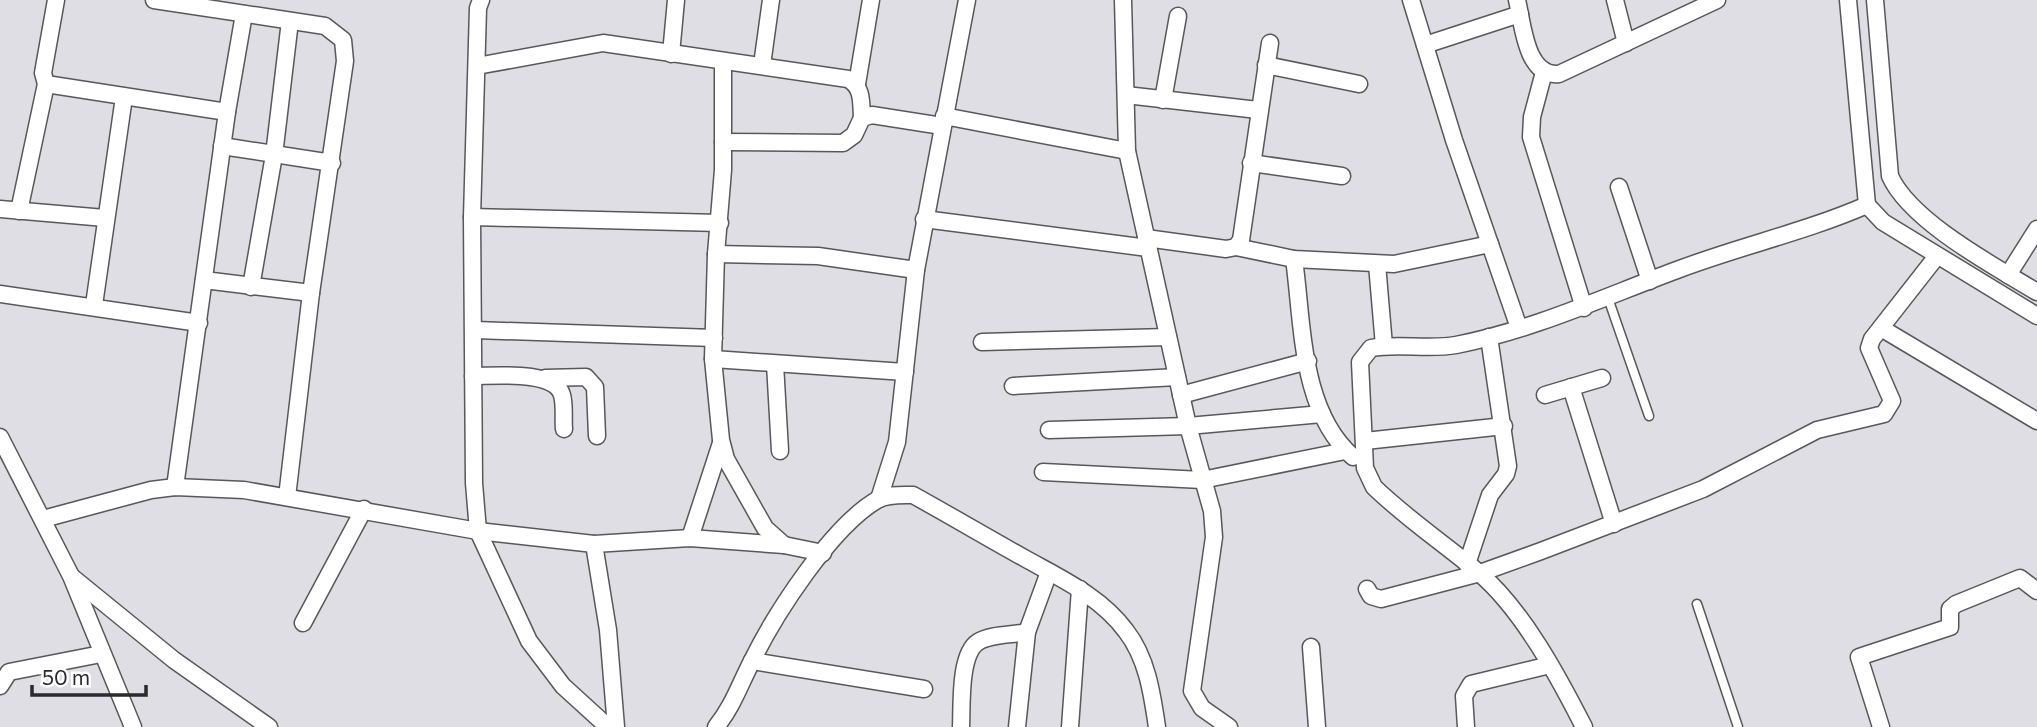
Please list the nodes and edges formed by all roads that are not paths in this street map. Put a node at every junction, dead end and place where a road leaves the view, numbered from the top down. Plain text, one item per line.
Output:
1 (56, 0) edge
2 (154, 0) edge
3 (481, 0) edge
4 (676, 0) edge
5 (771, 0) edge
6 (871, 0) edge
7 (967, 0) edge
8 (1123, 0) edge
9 (1411, 0) edge
10 (1615, 0) edge
11 (1717, 0) edge
12 (1848, 0) edge
13 (1875, 0) edge
14 (1518, 7) edge
15 (244, 14) junction
16 (1178, 16) dead end
17 (290, 21) junction
18 (1270, 43) dead end
19 (1626, 43) junction
20 (1425, 45) junction
21 (671, 54) junction
22 (723, 62) junction
23 (762, 65) junction
24 (1266, 65) junction
25 (477, 66) junction
26 (1544, 72) junction
27 (46, 84) junction
28 (857, 84) junction
29 (1359, 84) dead end
30 (1126, 95) junction
31 (124, 97) junction
32 (1163, 100) junction
33 (1258, 110) junction
34 (227, 112) junction
35 (862, 118) junction
36 (943, 121) junction
37 (1861, 123) junction
38 (1886, 135) junction
39 (723, 142) junction
40 (222, 146) junction
41 (1127, 151) junction
42 (274, 155) junction
43 (332, 163) junction
44 (1251, 163) junction
45 (1342, 176) dead end
46 (1619, 187) dead end
47 (1867, 205) junction
48 (0, 209) edge
49 (19, 211) junction
50 (105, 218) junction
51 (472, 218) junction
52 (924, 219) junction
53 (720, 223) junction
54 (2037, 229) edge
55 (1147, 243) junction
56 (1490, 244) junction
57 (1236, 247) junction
58 (716, 254) junction
59 (1937, 256) junction
60 (1294, 259) junction
61 (1377, 264) junction
62 (916, 270) junction
63 (2008, 275) junction
64 (204, 280) junction
65 (1650, 281) junction
66 (251, 287) junction
67 (2037, 292) edge
68 (311, 293) junction
69 (0, 294) edge
70 (1608, 298) junction
71 (94, 305) junction
72 (1584, 307) junction
73 (2037, 316) edge
74 (199, 323) junction
75 (1519, 328) junction
76 (1881, 328) junction
77 (475, 330) junction
78 (1168, 337) junction
79 (1489, 337) junction
80 (714, 338) junction
81 (982, 342) dead end
82 (1384, 345) junction
83 (713, 359) junction
84 (1308, 361) junction
85 (775, 364) junction
86 (905, 372) junction
87 (473, 376) junction
88 (1177, 377) junction
89 (542, 378) junction
90 (1602, 378) dead end
91 (1013, 386) dead end
92 (1571, 387) junction
93 (1545, 394) dead end
94 (1181, 395) junction
95 (1322, 415) junction
96 (1649, 416) dead end
97 (2037, 421) edge
98 (1188, 426) junction
99 (1504, 426) junction
100 (564, 429) dead end
101 (1049, 430) dead end
102 (597, 436) dead end
103 (0, 437) edge
104 (721, 440) junction
105 (1365, 440) junction
106 (779, 451) dead end
107 (1345, 451) junction
108 (1365, 468) junction
109 (1043, 472) dead end
110 (1202, 480) junction
111 (175, 487) junction
112 (286, 496) junction
113 (879, 499) junction
114 (364, 509) junction
115 (43, 519) junction
116 (1614, 524) junction
117 (478, 531) junction
118 (690, 538) junction
119 (594, 544) junction
120 (784, 545) junction
121 (823, 553) junction
122 (1474, 569) junction
123 (1049, 572) junction
124 (2037, 572) edge
125 (71, 576) junction
126 (2020, 578) junction
127 (1080, 589) junction
128 (1367, 589) dead end
129 (2037, 591) edge
130 (1697, 604) dead end
131 (303, 623) dead end
132 (1027, 632) junction
133 (1311, 647) dead end
134 (101, 654) junction
135 (752, 661) junction
136 (1550, 665) junction
137 (0, 687) edge
138 (924, 688) dead end
139 (133, 727) edge
140 (269, 727) edge
141 (608, 727) edge
142 (616, 727) edge
143 (716, 727) edge
144 (961, 727) edge
145 (1017, 727) edge
146 (1070, 727) edge
147 (1157, 727) edge
148 (1229, 727) edge
149 (1317, 727) edge
150 (1466, 727) edge
151 (1584, 727) edge
152 (1738, 727) edge
153 (1881, 727) edge

1 - 27 street
2 - 15 street
3 - 25 street
4 - 21 street
5 - 23 street
6 - 28 street
7 - 36 street
8 - 30 street
9 - 20 street
10 - 19 street
11 - 19 street
12 - 37 street
13 - 38 street
14 - 20 street
14 - 26 street
15 - 17 street
15 - 34 street
16 - 32 street
17 - 42 street
17 - 43 street
18 - 24 street
19 - 26 street
20 - 56 street
21 - 22 street
21 - 25 street
22 - 23 street
22 - 39 street
23 - 28 street
24 - 29 street
24 - 33 street
25 - 51 street
26 - 72 street
27 - 31 street
27 - 49 street
28 - 35 street
30 - 32 street
30 - 41 street
31 - 34 street
31 - 50 street
32 - 33 street
33 - 44 street
34 - 40 street
35 - 36 street
35 - 39 street
36 - 41 street
36 - 52 street
37 - 38 street
37 - 47 street
38 - 63 street
39 - 53 street
40 - 42 street
40 - 64 street
41 - 55 street
42 - 43 street
42 - 66 street
43 - 68 street
44 - 45 street
44 - 57 street
46 - 65 street
47 - 59 street
47 - 65 street
48 - 49 street
49 - 50 street
50 - 71 street
51 - 53 street
51 - 77 street
52 - 55 street
52 - 62 street
53 - 58 street
54 - 63 street
55 - 57 street
55 - 78 street
56 - 61 street
56 - 75 street
57 - 60 street
58 - 62 street
58 - 80 street
59 - 73 street
59 - 76 street
60 - 61 street
60 - 84 street
61 - 82 street
62 - 86 street
63 - 67 street
64 - 66 street
64 - 74 street
65 - 70 street
66 - 68 street
68 - 112 street
69 - 71 street
70 - 72 street
70 - 96 lane
71 - 74 street
72 - 75 street
74 - 111 street
75 - 79 street
76 - 97 street
76 - 116 street
77 - 80 street
77 - 87 street
78 - 81 street
78 - 88 street
79 - 82 street
79 - 99 street
80 - 83 street
82 - 105 street
83 - 85 street
83 - 104 street
84 - 94 street
84 - 95 street
85 - 86 street
85 - 106 street
86 - 113 street
87 - 89 street
87 - 117 street
88 - 91 street
88 - 94 street
89 - 100 street
89 - 102 street
90 - 92 street
92 - 93 street
92 - 116 street
94 - 98 street
95 - 98 street
95 - 107 street
98 - 101 street
98 - 110 street
99 - 105 street
99 - 122 street
103 - 115 street
104 - 118 street
104 - 120 street
105 - 108 street
107 - 108 street
107 - 110 street
108 - 122 street
109 - 110 street
110 - 148 street
111 - 112 street
111 - 115 street
112 - 114 street
113 - 121 street
113 - 123 street
114 - 117 street
114 - 131 street
115 - 125 street
116 - 122 street
117 - 119 street
117 - 141 street
118 - 119 street
118 - 120 street
119 - 142 street
120 - 121 street
121 - 135 street
122 - 128 street
122 - 136 street
123 - 127 street
123 - 132 street
124 - 126 street
125 - 134 street
125 - 140 street
126 - 129 street
126 - 153 street
127 - 146 street
127 - 147 street
130 - 152 lane
132 - 144 street
132 - 145 street
133 - 149 street
134 - 137 street
134 - 139 street
135 - 138 street
135 - 143 street
136 - 150 street
136 - 151 street

